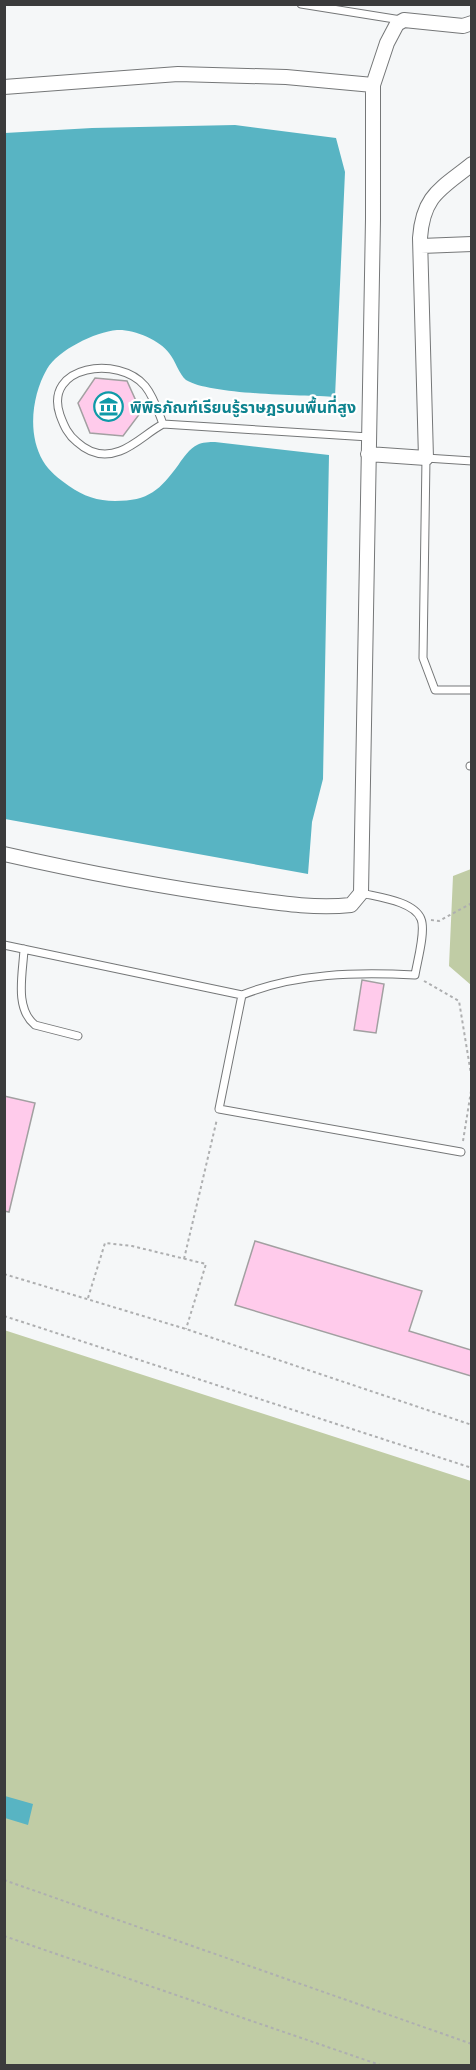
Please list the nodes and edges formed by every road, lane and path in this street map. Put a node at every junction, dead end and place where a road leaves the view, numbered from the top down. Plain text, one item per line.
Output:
1 (301, 4) edge
2 (404, 20) junction
3 (471, 23) edge
4 (373, 85) junction
5 (4, 87) edge
6 (471, 164) edge
7 (471, 244) edge
8 (421, 246) junction
9 (163, 424) junction
10 (369, 437) junction
11 (368, 454) junction
12 (426, 458) junction
13 (471, 460) edge
14 (471, 690) edge
15 (4, 854) edge
16 (361, 893) junction
17 (471, 903) edge
18 (421, 918) junction
19 (4, 945) edge
20 (24, 949) junction
21 (414, 975) junction
22 (242, 995) junction
23 (78, 1036) dead end
24 (471, 1080) edge
25 (471, 1085) edge
26 (219, 1109) junction
27 (461, 1152) joint
28 (184, 1259) junction
29 (4, 1274) edge
30 (87, 1298) junction
31 (4, 1316) edge
32 (186, 1329) junction
33 (471, 1425) edge
34 (471, 1468) edge
35 (4, 1880) edge
36 (4, 1936) edge
37 (471, 2044) edge
38 (383, 2066) edge

1 - 2 lane
2 - 3 street
2 - 4 street
4 - 5 street
4 - 10 street
6 - 8 street
7 - 8 street
8 - 12 street
9 - 9 lane
9 - 10 lane
10 - 11 street
11 - 12 street
11 - 16 street
12 - 13 lane
12 - 14 lane
15 - 16 street
16 - 18 lane
17 - 18 path
18 - 21 lane
19 - 20 lane
20 - 22 lane
20 - 23 lane
21 - 22 lane
21 - 24 path
22 - 26 lane
25 - 27 path
26 - 27 lane
26 - 28 path
28 - 30 path
28 - 32 path
29 - 30 path
30 - 32 path
31 - 34 path
32 - 33 path
35 - 37 path
36 - 38 path

